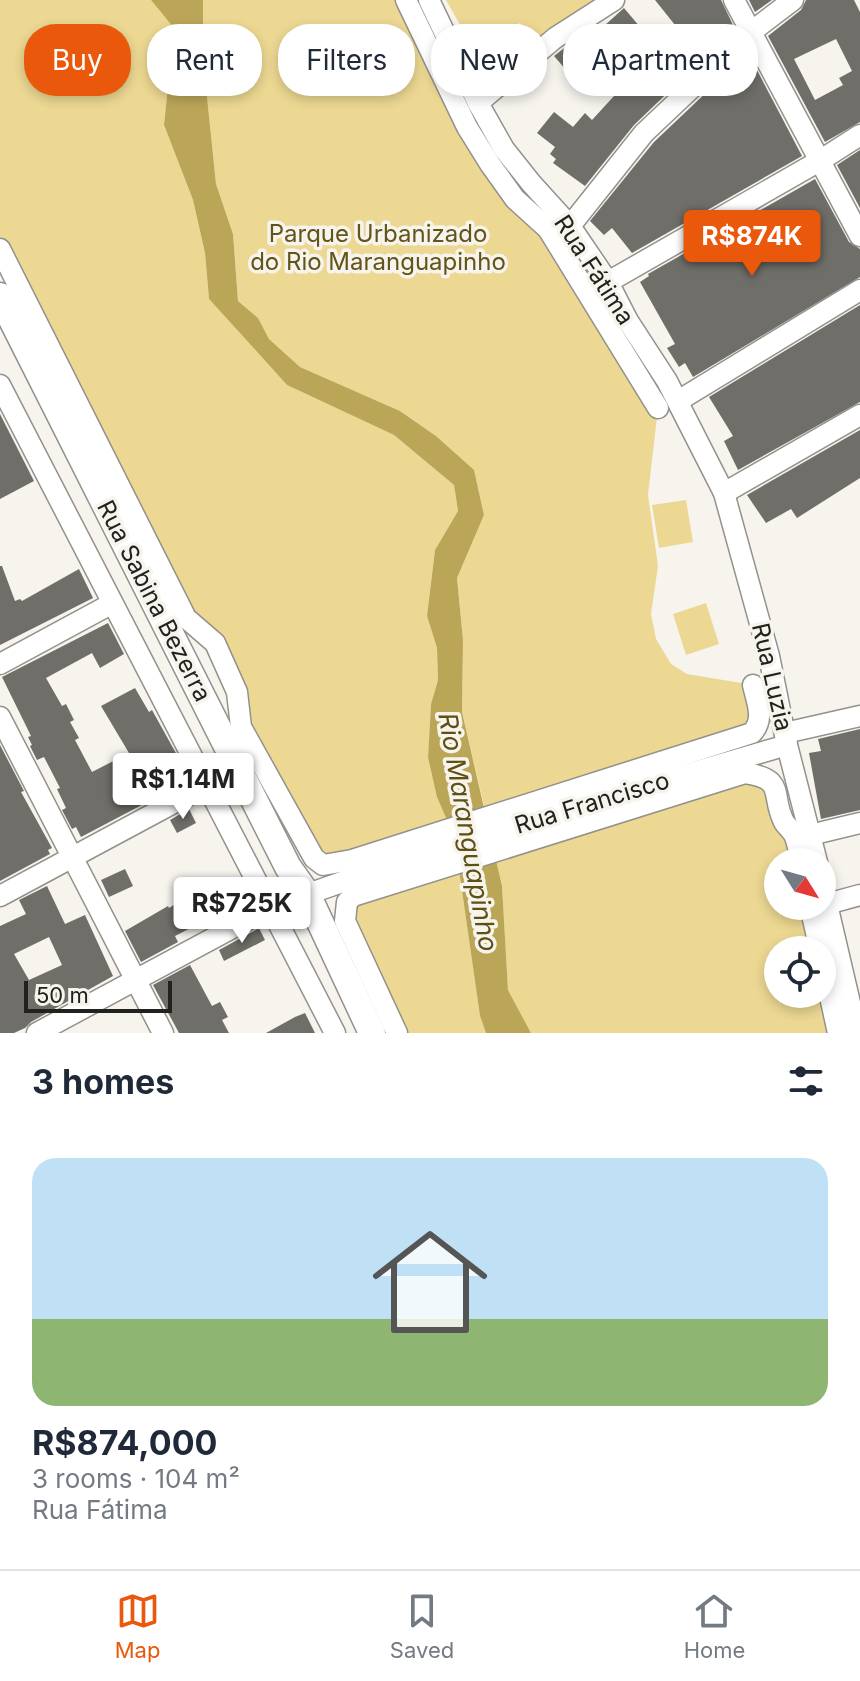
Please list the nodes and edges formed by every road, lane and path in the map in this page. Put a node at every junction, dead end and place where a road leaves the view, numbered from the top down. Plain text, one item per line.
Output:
1 (406, 0) edge
2 (429, 0) edge
3 (614, 0) edge
4 (734, 0) edge
5 (793, 0) edge
6 (747, 24) edge
7 (758, 27) edge
8 (758, 45) edge
9 (683, 96) edge
10 (478, 103) junction
11 (860, 135) edge
12 (821, 160) junction
13 (570, 226) junction
14 (860, 236) edge
15 (0, 249) edge
16 (608, 282) junction
17 (860, 290) edge
18 (0, 296) edge
19 (0, 385) edge
20 (668, 404) junction
21 (860, 415) edge
22 (724, 493) junction
23 (111, 604) junction
24 (0, 664) edge
25 (753, 685) dead end
26 (860, 716) edge
27 (0, 717) edge
28 (786, 739) junction
29 (207, 785) junction
30 (589, 803) junction
31 (860, 823) edge
32 (810, 835) junction
33 (798, 848) edge
34 (813, 848) edge
35 (74, 857) junction
36 (382, 868) junction
37 (307, 894) junction
38 (860, 895) edge
39 (0, 896) edge
40 (836, 897) edge
41 (271, 907) junction
42 (826, 920) edge
43 (136, 978) junction
44 (833, 1008) edge
45 (37, 1033) edge
46 (163, 1033) edge
47 (335, 1033) edge
48 (372, 1033) edge
49 (397, 1033) edge
50 (838, 1033) edge
51 (857, 1033) edge

1 - 20 street
2 - 10 street, Rua Fátima
3 - 10 street
4 - 6 street
5 - 7 street
8 - 12 street
9 - 13 street
10 - 13 street, Rua Fátima
11 - 12 street
12 - 14 street
12 - 16 street
13 - 16 street, Rua Fátima
15 - 36 street
16 - 20 street, Rua Fátima
17 - 20 street
18 - 37 main road, Rua Sabina Bezerra
19 - 23 street
20 - 22 street, Rua Fátima
21 - 22 street
22 - 28 street, Rua Luzia
23 - 24 street
23 - 29 street
25 - 30 street
26 - 28 street, Rua Francisco
27 - 35 street
28 - 30 street, Rua Francisco
28 - 32 street, Rua Luzia
29 - 35 street
29 - 41 street
30 - 33 street
30 - 36 street, Rua Francisco
31 - 32 street
32 - 34 street, Rua Luzia
35 - 39 street
35 - 43 street
36 - 37 street, Rua Francisco
36 - 49 street
37 - 41 street, Rua Francisco
37 - 48 main road, Rua Sabina Bezerra
38 - 40 street
41 - 43 street, Rua Francisco
41 - 47 street
42 - 51 street
43 - 45 street, Rua Francisco
43 - 46 street
44 - 50 street

